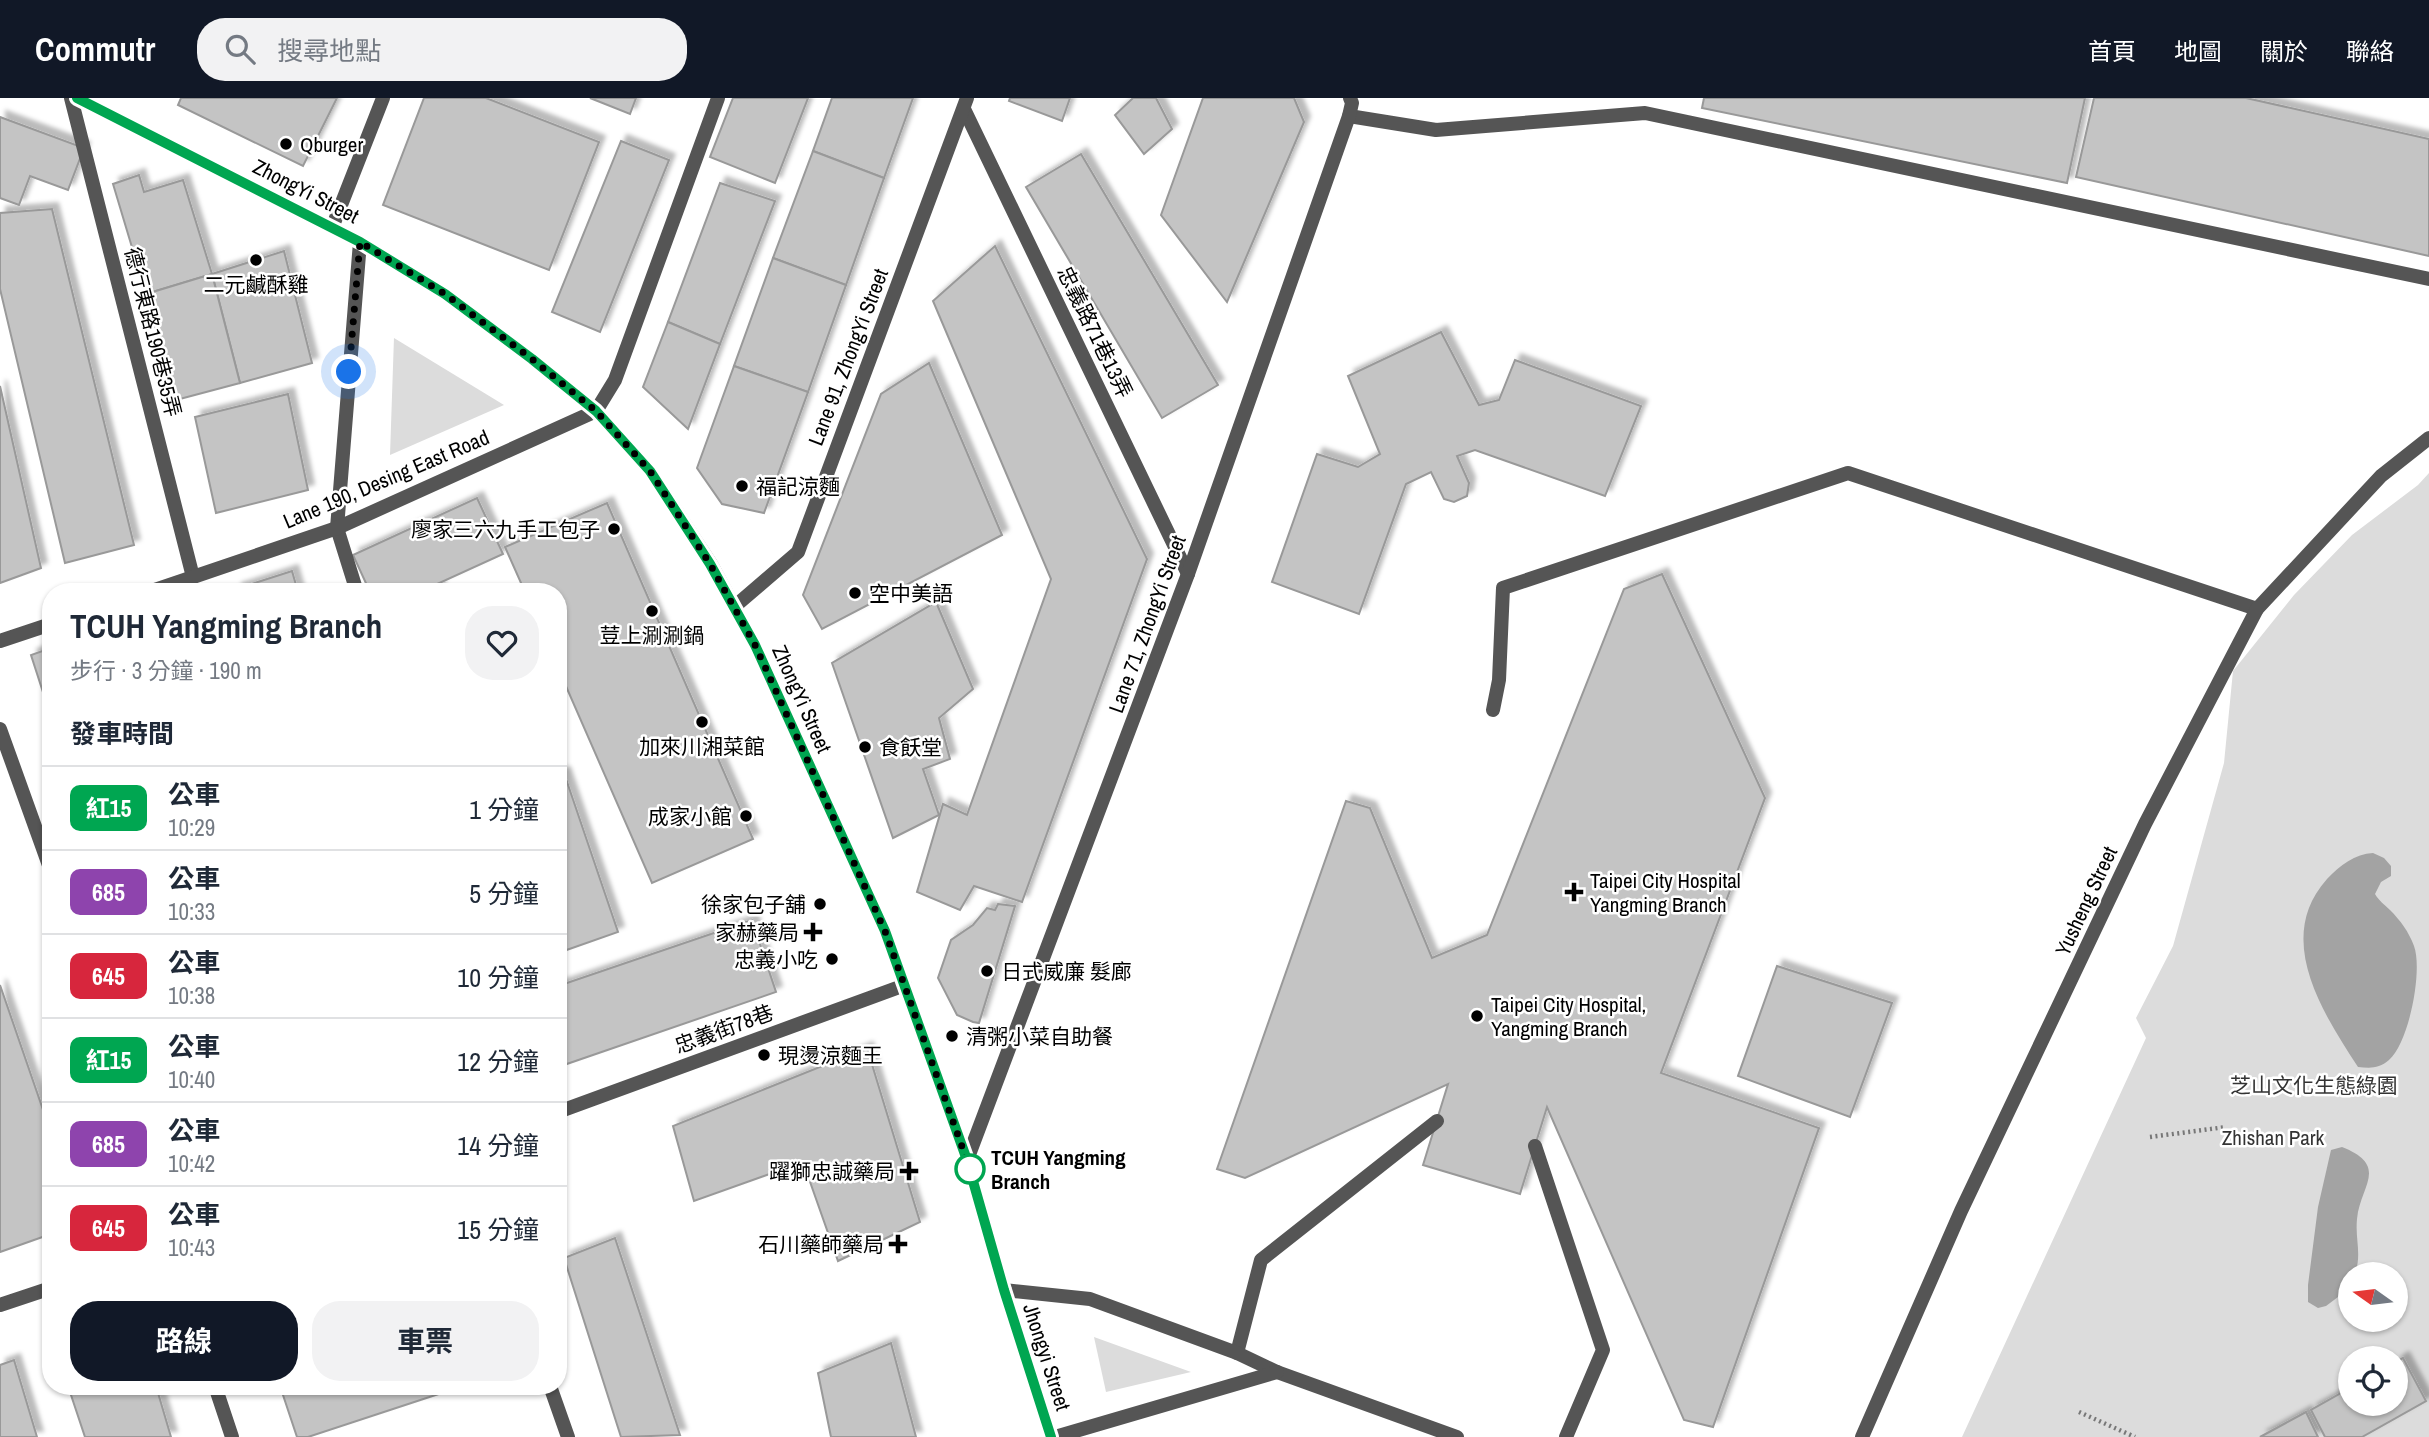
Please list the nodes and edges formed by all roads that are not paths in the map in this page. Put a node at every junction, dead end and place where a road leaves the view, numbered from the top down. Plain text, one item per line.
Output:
1 (71, 98) edge
2 (77, 98) edge
3 (383, 98) edge
4 (718, 98) edge
5 (1350, 98) edge
6 (965, 103) edge
7 (1349, 116) junction
8 (332, 228) junction
9 (360, 242) junction
10 (2429, 279) edge
11 (596, 411) junction
12 (2429, 438) edge
13 (337, 528) junction
14 (1188, 574) junction
15 (193, 577) junction
16 (175, 583) edge
17 (354, 583) edge
18 (734, 607) junction
19 (2257, 609) junction
20 (42, 627) edge
21 (0, 641) edge
22 (1493, 710) dead end
23 (0, 729) edge
24 (42, 834) edge
25 (905, 985) junction
26 (567, 1109) edge
27 (1437, 1121) dead end
28 (1535, 1146) dead end
29 (967, 1160) junction
30 (1004, 1290) junction
31 (42, 1291) edge
32 (0, 1305) edge
33 (1237, 1353) junction
34 (1277, 1372) junction
35 (218, 1395) edge
36 (553, 1395) edge
37 (232, 1437) edge
38 (568, 1437) edge
39 (1053, 1437) edge
40 (1457, 1437) edge
41 (1566, 1437) edge
42 (1862, 1437) edge

1 - 15 street, 德行東路190巷35弄
2 - 8 street, ZhongYi Street
3 - 8 street
4 - 11 street
5 - 7 street, Lane 71, ZhongYi Street
6 - 14 street, 忠義路71巷13弄
6 - 18 street, Lane 91, ZhongYi Street
7 - 10 street
7 - 14 street, Lane 71, ZhongYi Street
8 - 9 street, ZhongYi Street
9 - 11 street, ZhongYi Street
9 - 13 street
11 - 13 street, Lane 190, Desing East Road
11 - 18 street, ZhongYi Street
12 - 19 street, Yusheng Street
13 - 15 street, Lane 190, Desing East Road
13 - 17 street
14 - 29 street, Lane 71, ZhongYi Street
15 - 16 street, Lane 190, Desing East Road
18 - 25 street, ZhongYi Street
19 - 22 street
19 - 42 street, Yusheng Street
20 - 21 street
23 - 24 street
25 - 26 street, 忠義街78巷
25 - 29 street, ZhongYi Street
27 - 33 street
28 - 41 street
29 - 30 street, ZhongYi Street
30 - 33 street
30 - 39 street, Jhongyi Street
31 - 32 street
33 - 34 street
34 - 39 street
34 - 40 street
35 - 37 street
36 - 38 street

